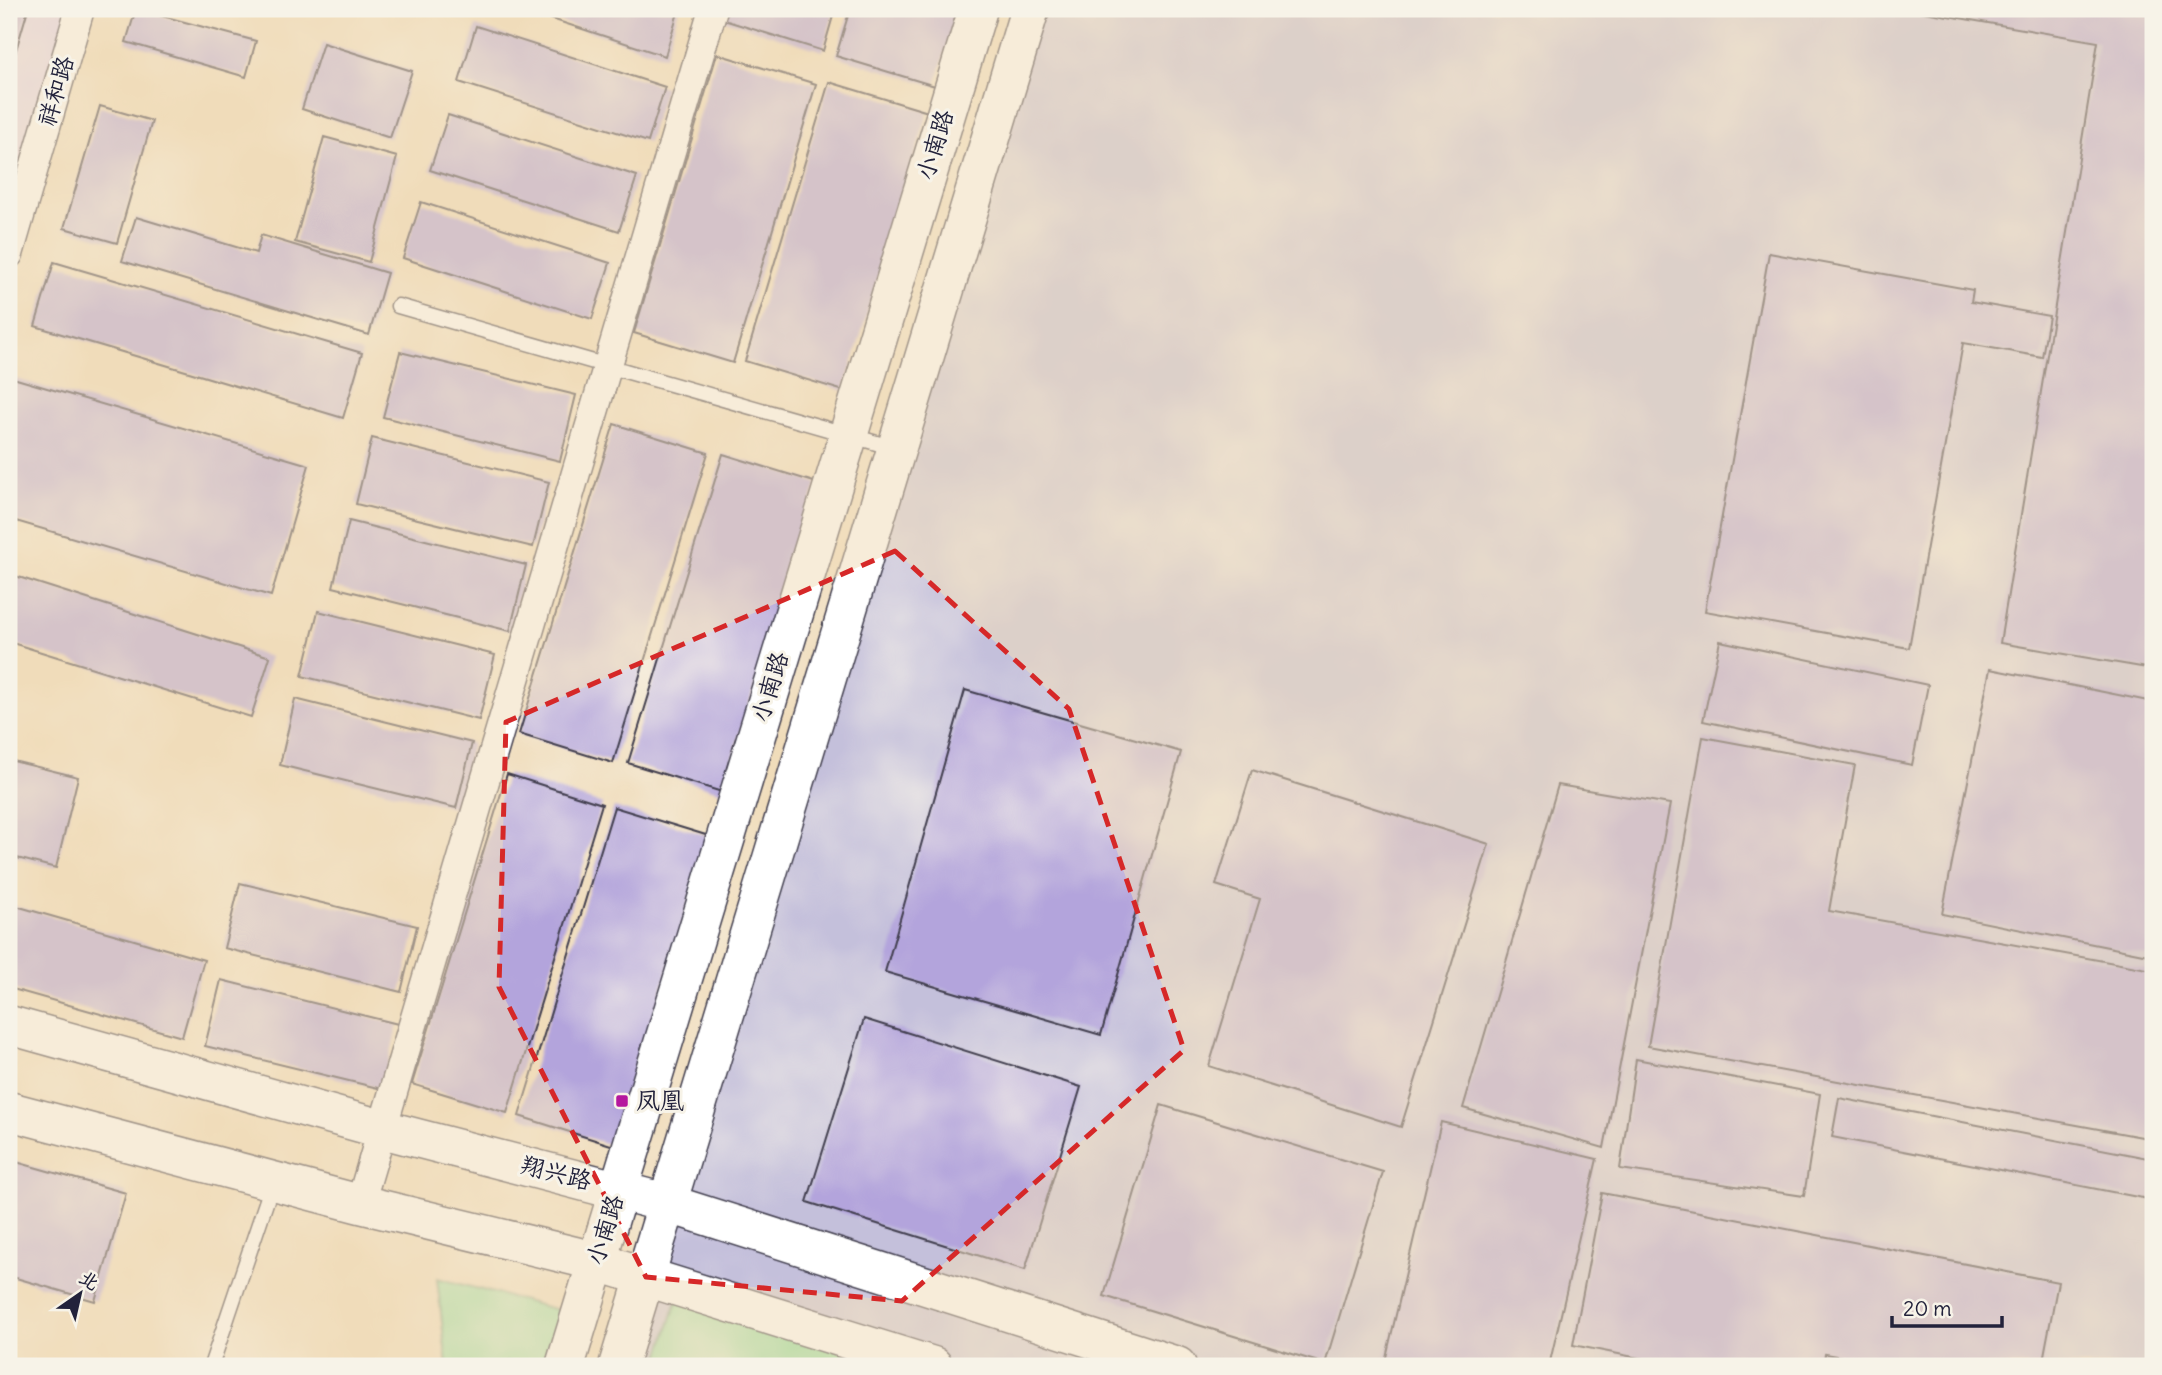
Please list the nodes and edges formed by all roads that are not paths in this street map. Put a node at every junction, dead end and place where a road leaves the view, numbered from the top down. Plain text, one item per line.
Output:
1 (80, 9) edge
2 (713, 9) edge
3 (978, 9) edge
4 (1030, 9) edge
5 (9, 254) edge
6 (398, 306) dead end
7 (607, 366) junction
8 (847, 435) junction
9 (895, 449) junction
10 (9, 1025) edge
11 (9, 1111) edge
12 (382, 1129) junction
13 (273, 1181) junction
14 (618, 1189) junction
15 (666, 1203) junction
16 (360, 1204) junction
17 (596, 1261) junction
18 (645, 1275) junction
19 (211, 1366) edge
20 (565, 1366) edge
21 (618, 1366) edge
22 (933, 1366) edge
23 (1177, 1366) edge

1 - 5 street, 祥和路
2 - 7 street
3 - 8 main road, 小南路
4 - 9 main road, 小南路
6 - 7 lane
7 - 8 lane
7 - 12 street
8 - 9 lane
8 - 14 main road, 小南路
9 - 15 main road, 小南路
10 - 12 main road, 翔兴路
11 - 13 main road
12 - 14 main road, 翔兴路
12 - 16 street
13 - 16 main road
13 - 19 lane
14 - 15 main road, 翔兴路
14 - 17 main road, 小南路
15 - 18 main road, 小南路
15 - 23 main road, 翔兴路
16 - 17 main road
17 - 18 main road
17 - 20 main road, 小南路
18 - 21 main road, 小南路
18 - 22 main road

